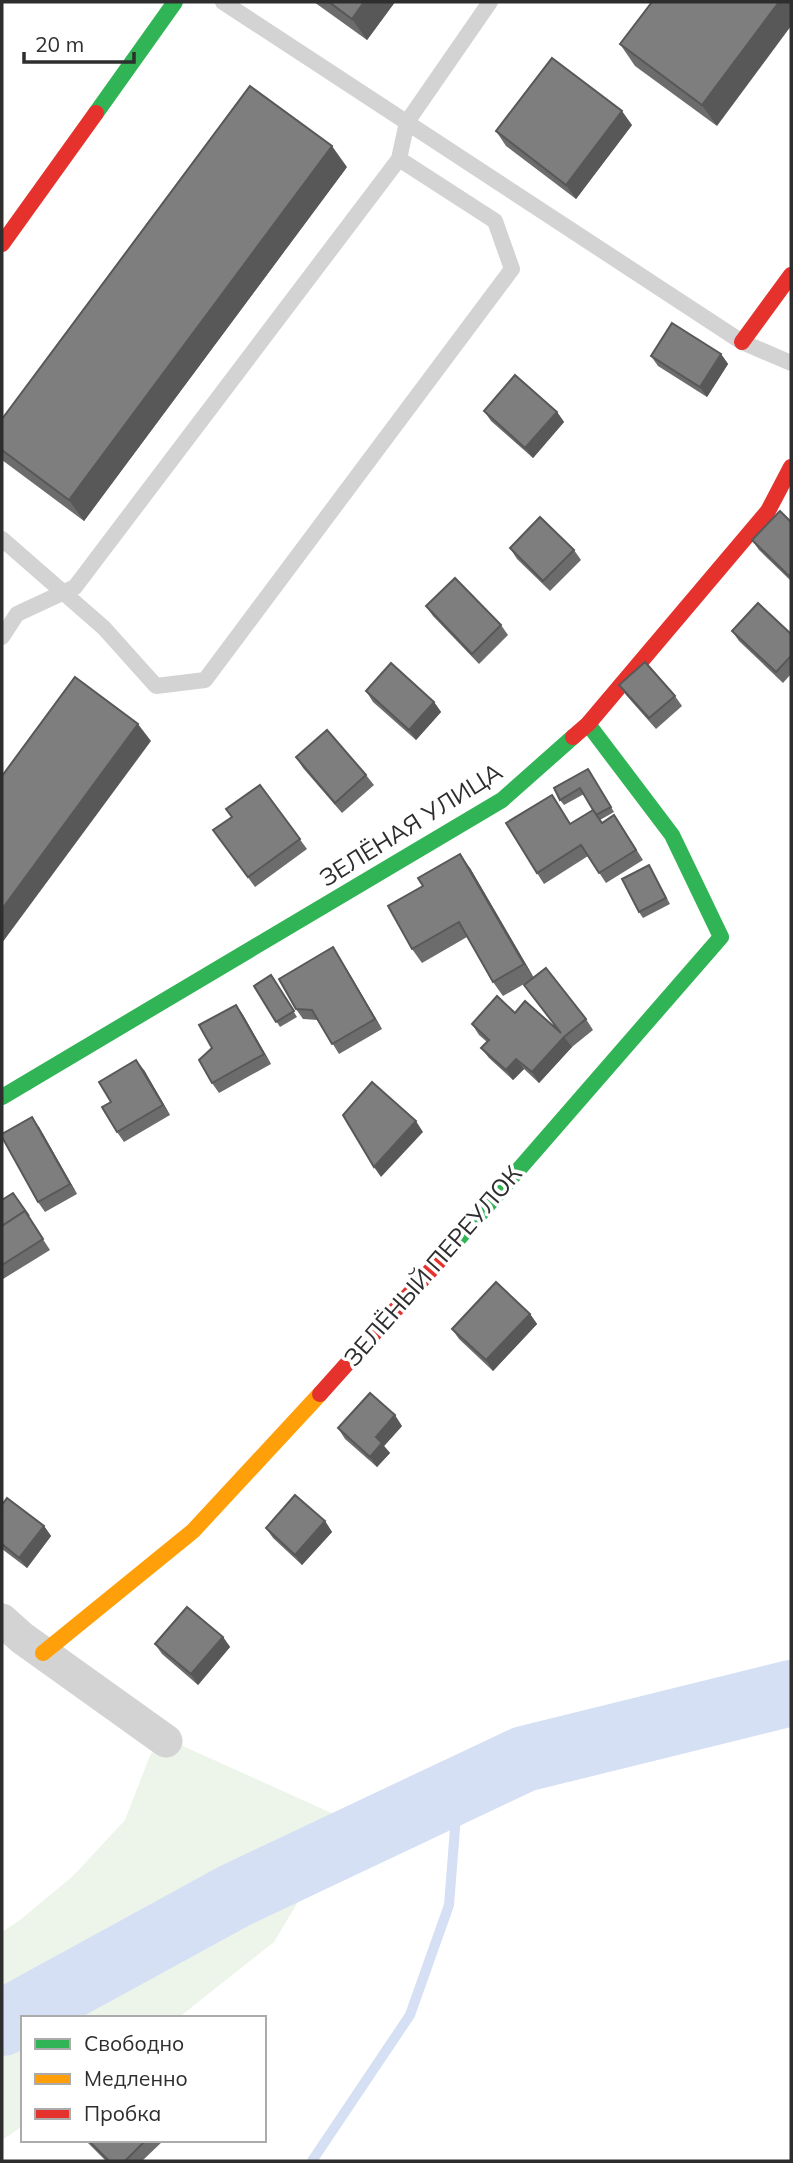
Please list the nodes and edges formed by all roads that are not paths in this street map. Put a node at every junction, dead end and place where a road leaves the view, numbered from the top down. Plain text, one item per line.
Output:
1 (175, 2) edge
2 (223, 2) edge
3 (490, 2) edge
4 (407, 121) junction
5 (399, 159) junction
6 (2, 244) edge
7 (791, 275) edge
8 (742, 342) junction
9 (791, 363) edge
10 (791, 467) edge
11 (2, 539) edge
12 (64, 593) junction
13 (2, 637) edge
14 (588, 724) junction
15 (2, 1097) edge
16 (2, 1620) edge
17 (43, 1653) junction
18 (166, 1741) dead end

1 - 6 street
2 - 4 lane
3 - 4 lane
4 - 5 lane
4 - 8 lane
5 - 12 lane
5 - 12 lane
7 - 8 street
8 - 9 lane
10 - 14 street, ЗЕЛЁНАЯ УЛИЦА
11 - 12 lane
12 - 13 lane
14 - 15 street, ЗЕЛЁНАЯ УЛИЦА
14 - 17 street, ЗЕЛЁНЫЙ ПЕРЕУЛОК
16 - 17 street
17 - 18 street

